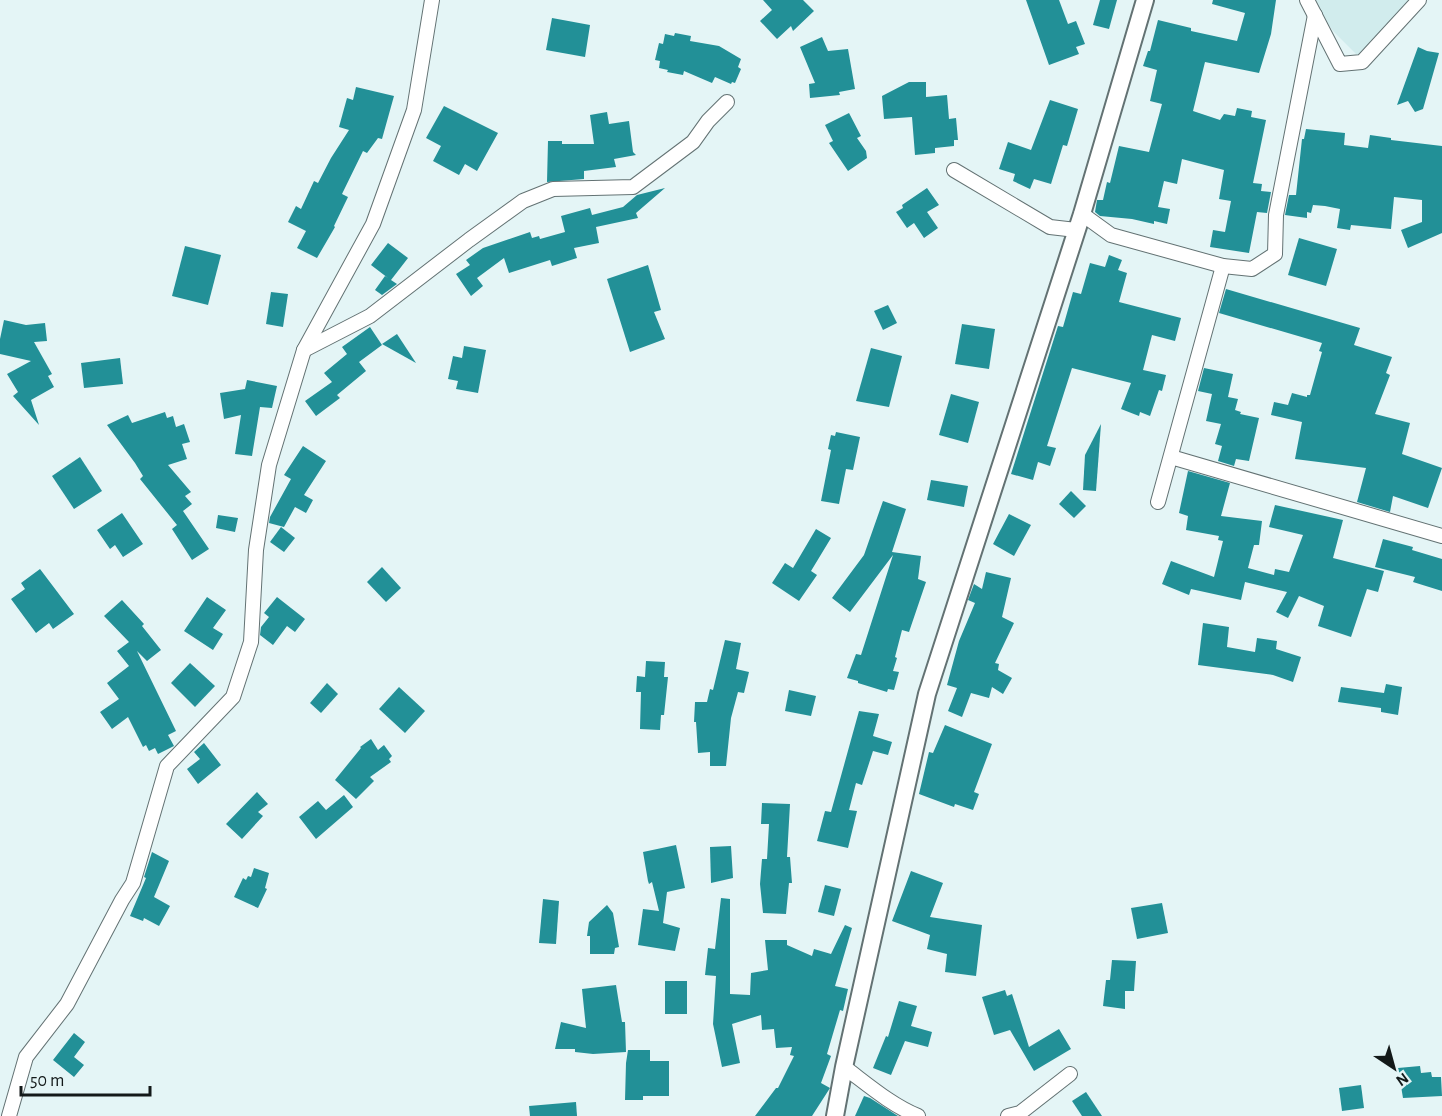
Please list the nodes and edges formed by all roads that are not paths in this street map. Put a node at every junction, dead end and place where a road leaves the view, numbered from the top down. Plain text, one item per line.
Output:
1 (432, 0) edge
2 (1145, 0) edge
3 (1307, 0) edge
4 (1419, 0) edge
5 (1315, 15) junction
6 (727, 102) dead end
7 (954, 170) dead end
8 (1079, 222) junction
9 (1222, 267) junction
10 (304, 350) junction
11 (1171, 457) junction
12 (1158, 502) dead end
13 (1442, 536) edge
14 (844, 1067) junction
15 (1070, 1074) dead end
16 (9, 1116) edge
17 (836, 1116) edge
18 (918, 1116) edge
19 (1008, 1116) edge

1 - 10 street
2 - 8 street
3 - 5 street
4 - 5 street
5 - 9 street
6 - 10 street
7 - 8 street
8 - 9 street
8 - 14 street
9 - 11 street
10 - 16 street
11 - 12 street
11 - 13 street
14 - 17 street
14 - 18 street
15 - 19 street

